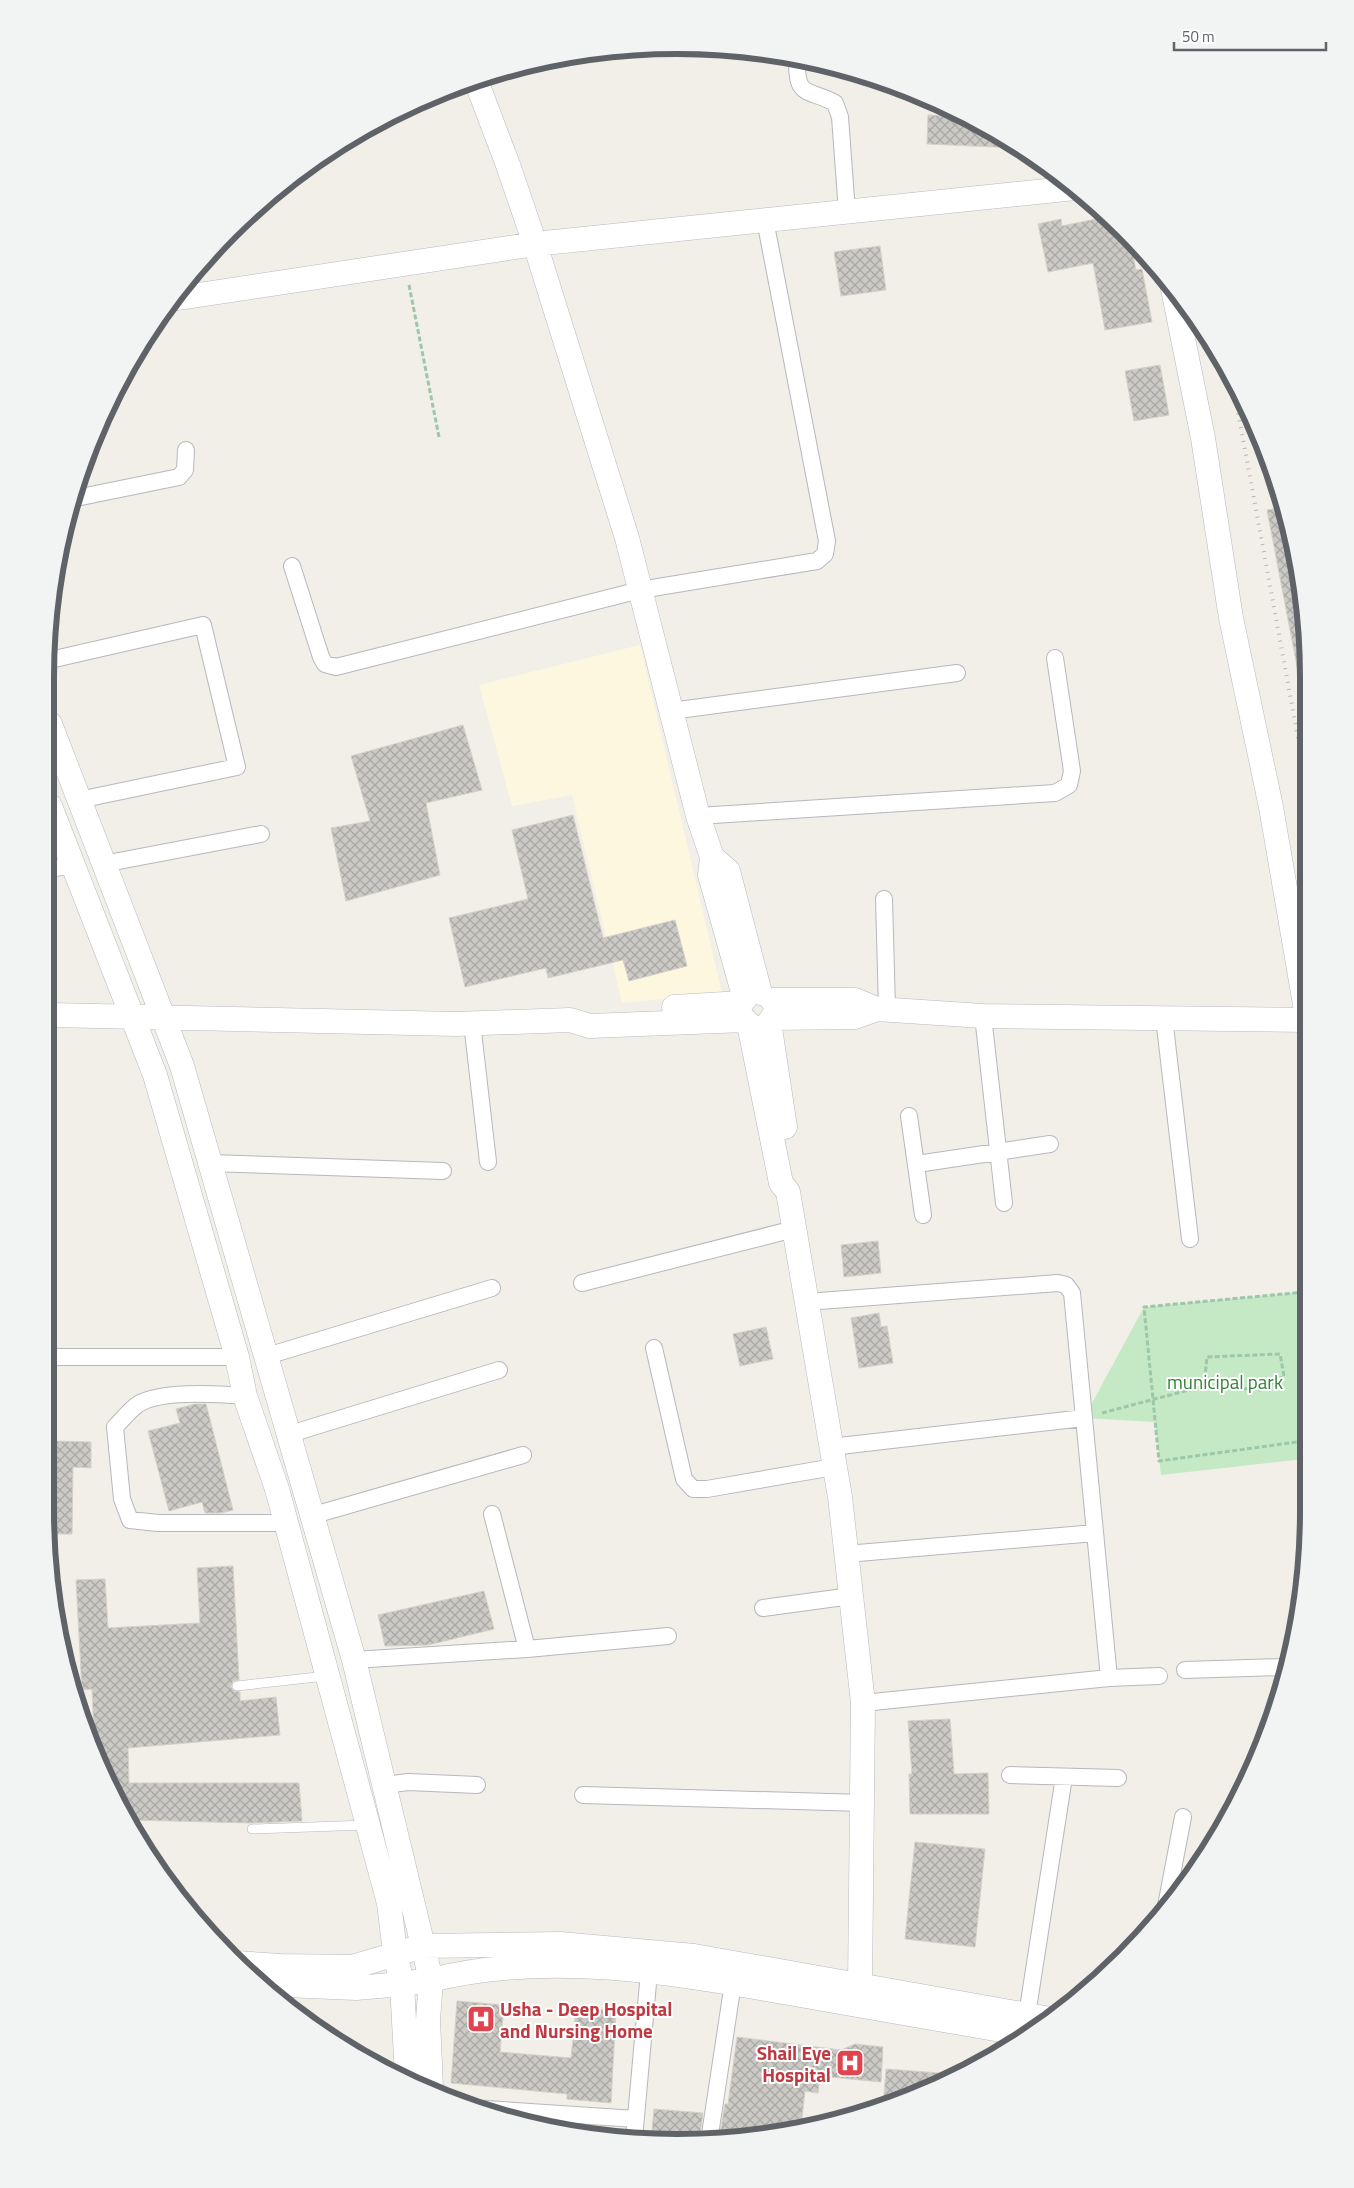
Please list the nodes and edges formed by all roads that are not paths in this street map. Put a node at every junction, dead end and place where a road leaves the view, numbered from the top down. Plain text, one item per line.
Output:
1 (798, 66) edge
2 (478, 87) edge
3 (1064, 189) edge
4 (847, 212) junction
5 (765, 220) junction
6 (535, 244) junction
7 (186, 295) edge
8 (1176, 305) edge
9 (186, 450) dead end
10 (81, 497) edge
11 (292, 566) dead end
12 (640, 590) junction
13 (1055, 658) dead end
14 (54, 659) edge
15 (957, 673) dead end
16 (671, 711) junction
17 (54, 734) edge
18 (79, 800) junction
19 (698, 816) junction
20 (54, 826) edge
21 (261, 834) dead end
22 (104, 864) junction
23 (62, 867) edge
24 (884, 899) dead end
25 (1300, 975) edge
26 (882, 1009) junction
27 (757, 1010) junction
28 (54, 1015) edge
29 (983, 1016) junction
30 (132, 1018) junction
31 (1164, 1018) junction
32 (163, 1019) junction
33 (1300, 1020) edge
34 (472, 1023) junction
35 (910, 1116) dead end
36 (1050, 1144) dead end
37 (998, 1152) junction
38 (488, 1162) dead end
39 (210, 1164) junction
40 (917, 1164) junction
41 (443, 1170) dead end
42 (1004, 1203) dead end
43 (923, 1215) dead end
44 (794, 1229) junction
45 (1190, 1239) dead end
46 (582, 1283) dead end
47 (492, 1288) dead end
48 (806, 1302) junction
49 (654, 1348) dead end
50 (267, 1356) junction
51 (54, 1357) edge
52 (237, 1357) junction
53 (499, 1370) dead end
54 (245, 1396) junction
55 (1084, 1418) junction
56 (290, 1434) junction
57 (523, 1455) dead end
58 (833, 1457) junction
59 (492, 1514) dead end
60 (314, 1515) junction
61 (286, 1523) junction
62 (1095, 1533) junction
63 (846, 1554) junction
64 (851, 1596) junction
65 (763, 1608) dead end
66 (668, 1636) dead end
67 (527, 1649) junction
68 (354, 1660) junction
69 (1280, 1667) edge
70 (1185, 1670) dead end
71 (328, 1676) junction
72 (1159, 1676) dead end
73 (1109, 1678) junction
74 (237, 1686) dead end
75 (863, 1704) junction
76 (1010, 1775) dead end
77 (1064, 1777) junction
78 (1118, 1778) dead end
79 (477, 1784) dead end
80 (385, 1786) junction
81 (583, 1795) dead end
82 (863, 1803) junction
83 (1183, 1817) dead end
84 (368, 1824) junction
85 (252, 1829) dead end
86 (1168, 1893) edge
87 (423, 1946) junction
88 (395, 1953) junction
89 (249, 1964) edge
90 (649, 1972) junction
91 (431, 1980) junction
92 (733, 1983) junction
93 (272, 1984) edge
94 (402, 1984) junction
95 (859, 1995) junction
96 (1036, 2019) edge
97 (1032, 2022) edge
98 (407, 2073) edge
99 (431, 2084) edge
100 (508, 2110) edge
101 (636, 2119) junction
102 (635, 2133) edge
103 (710, 2133) edge

1 - 4 street
2 - 6 street
3 - 4 street
4 - 5 street
5 - 6 street
5 - 12 street
6 - 7 street
6 - 12 street
8 - 25 street
9 - 10 street
11 - 12 street
12 - 16 street
13 - 19 street
14 - 18 street
15 - 16 street
16 - 19 street
17 - 18 street
18 - 22 street
19 - 27 street
20 - 23 street
21 - 22 street
22 - 32 street
23 - 30 street
24 - 26 street
26 - 27 street
26 - 29 street
27 - 34 street
27 - 44 street
28 - 30 street
29 - 31 street
29 - 37 street
30 - 32 street
30 - 52 street
31 - 33 street
31 - 45 street
32 - 34 street
32 - 39 street
34 - 38 street
35 - 40 street
36 - 37 street
37 - 40 street
37 - 42 street
39 - 41 street
39 - 50 street
40 - 43 street
44 - 46 street
44 - 48 street
47 - 50 street
48 - 55 street
48 - 58 street
49 - 58 street
50 - 56 street
51 - 52 street
52 - 54 street
53 - 56 street
54 - 61 street
54 - 61 street
55 - 58 street
55 - 62 street
56 - 60 street
57 - 60 street
58 - 63 street
59 - 67 street
60 - 68 street
61 - 71 street
62 - 63 street
62 - 73 street
63 - 64 street
64 - 65 street
64 - 75 street
66 - 67 street
67 - 68 street
68 - 80 street
69 - 70 street
71 - 74 lane
71 - 84 street
72 - 73 street
73 - 75 street
75 - 82 street
76 - 77 street
77 - 78 street
77 - 96 street
79 - 80 street
80 - 87 street
81 - 82 street
82 - 95 street
83 - 86 street
84 - 85 lane
84 - 88 street
87 - 88 street
87 - 91 street
87 - 95 street
88 - 89 street
88 - 94 street
90 - 91 street
90 - 92 street
90 - 101 street
91 - 94 street
91 - 99 street
92 - 95 street
92 - 103 street
93 - 94 street
94 - 98 street
95 - 97 street
100 - 101 street
101 - 102 street

